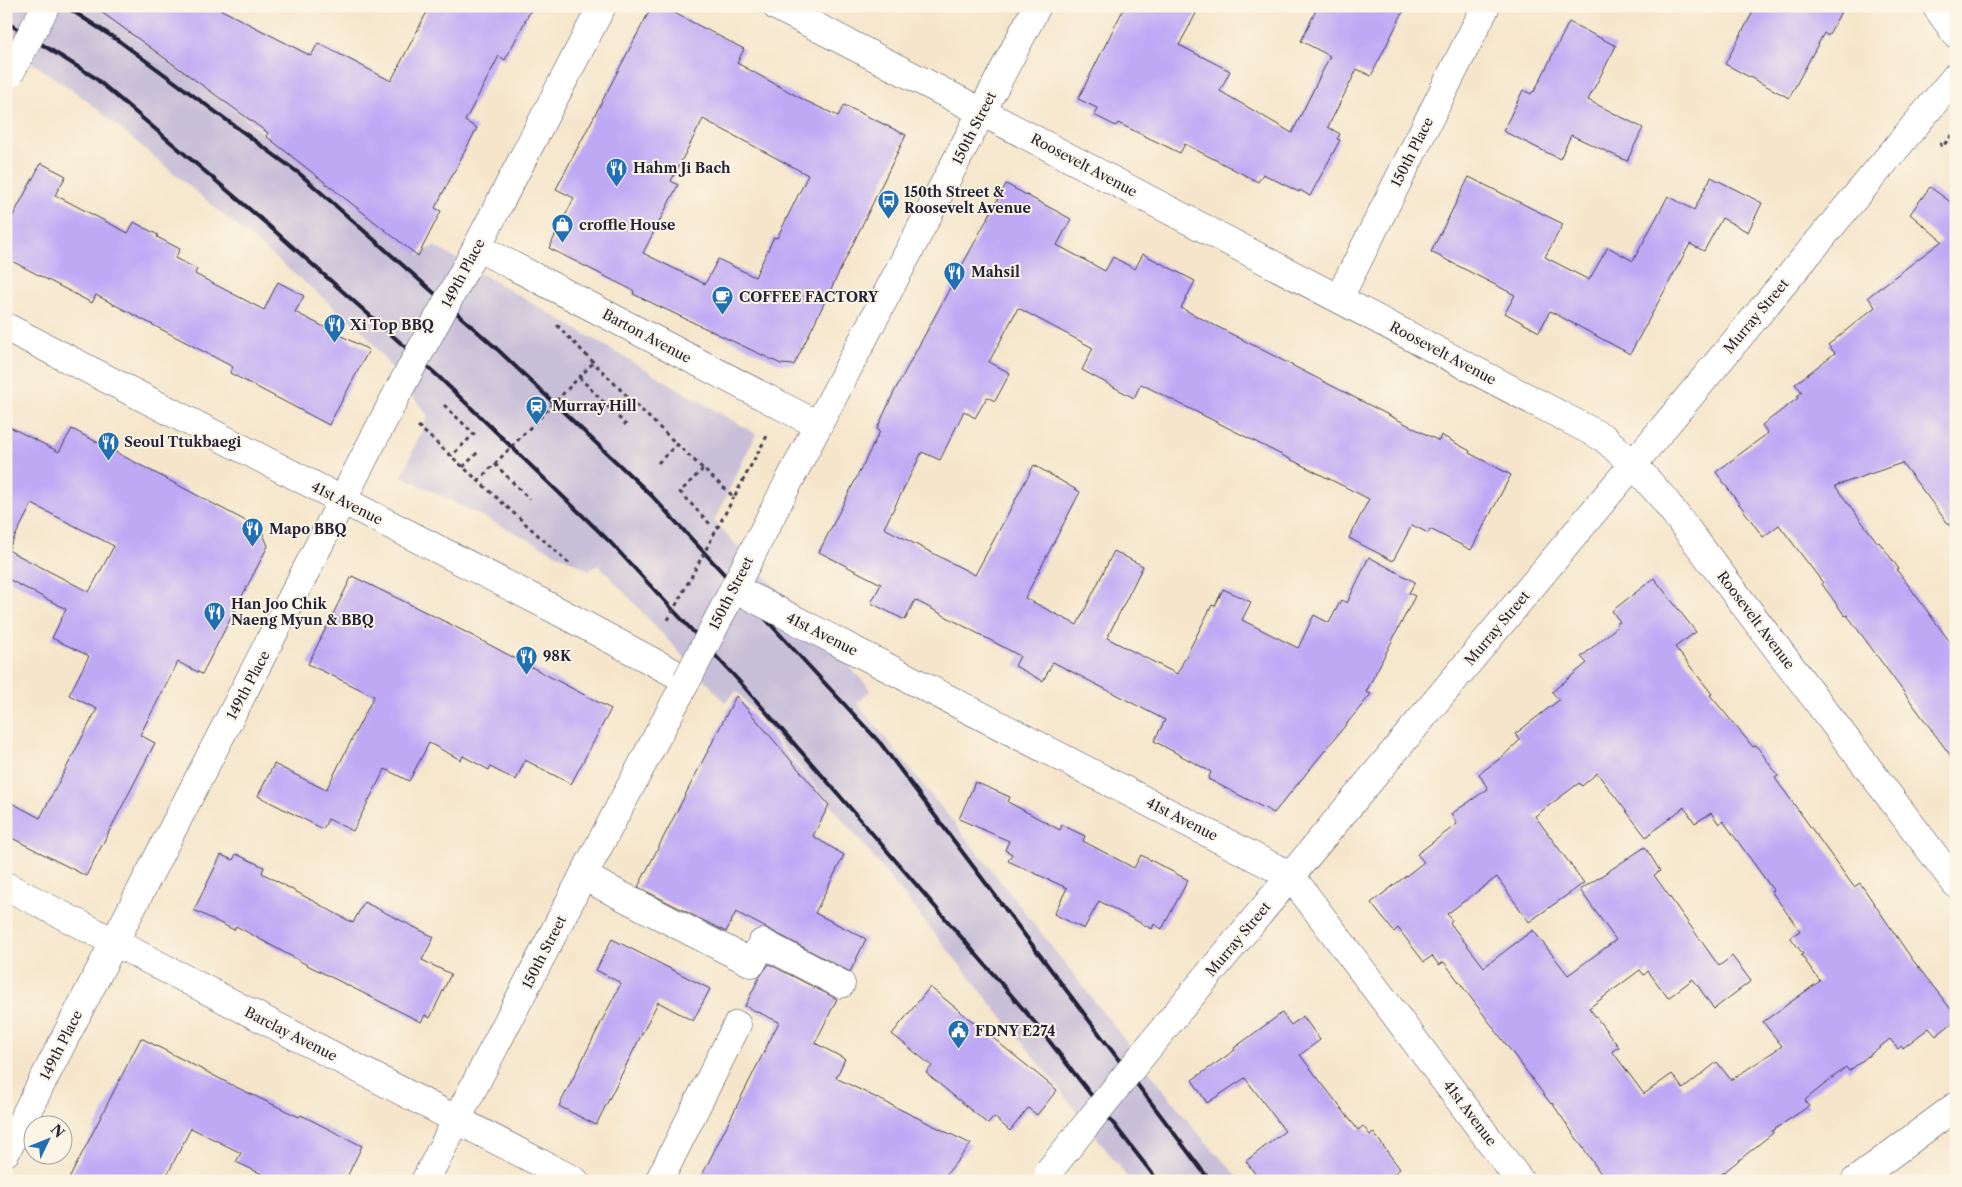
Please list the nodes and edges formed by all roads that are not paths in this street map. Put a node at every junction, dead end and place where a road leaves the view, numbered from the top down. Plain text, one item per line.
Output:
1 (46, 6) edge
2 (602, 6) edge
3 (776, 6) edge
4 (1037, 6) edge
5 (1486, 6) edge
6 (1936, 6) edge
7 (1956, 34) edge
8 (1956, 76) edge
9 (8, 77) edge
10 (982, 112) junction
11 (471, 258) junction
12 (1339, 298) junction
13 (6, 326) edge
14 (818, 425) junction
15 (1634, 464) junction
16 (343, 501) junction
17 (734, 588) junction
18 (686, 680) junction
19 (583, 876) junction
20 (1292, 876) junction
21 (1956, 884) edge
22 (6, 886) edge
23 (113, 942) junction
24 (841, 984) dead end
25 (737, 1025) dead end
26 (1956, 1106) edge
27 (458, 1120) junction
28 (6, 1152) edge
29 (1045, 1176) edge
30 (425, 1181) edge
31 (575, 1181) edge
32 (659, 1181) edge
33 (1520, 1181) edge
34 (1855, 1181) edge

1 - 9 street, bridge
2 - 11 street, 149th Place
3 - 10 street, Roosevelt Avenue
4 - 10 street, 150th Street
5 - 12 street, 150th Place
6 - 7 street
8 - 15 street, Murray Street
10 - 12 street, Roosevelt Avenue
10 - 14 street, 150th Street
11 - 14 street, Barton Avenue
11 - 16 street, 149th Place, bridge
12 - 15 street, Roosevelt Avenue
13 - 16 street, 41st Avenue
14 - 17 street, 150th Street, bridge
15 - 20 street, Murray Street
15 - 21 street, Roosevelt Avenue
16 - 18 street, 41st Avenue
16 - 23 street, 149th Place
17 - 18 street, 150th Street, bridge
17 - 20 street, 41st Avenue, bridge
18 - 19 street, 150th Street
19 - 24 street
19 - 27 street, 150th Street
20 - 29 street, Murray Street, bridge
20 - 33 street, 41st Avenue
22 - 23 street, Barclay Avenue
23 - 27 street, Barclay Avenue
23 - 28 street, 149th Place
25 - 32 street
26 - 34 street
27 - 30 street, 150th Street
27 - 31 street, Barclay Avenue

